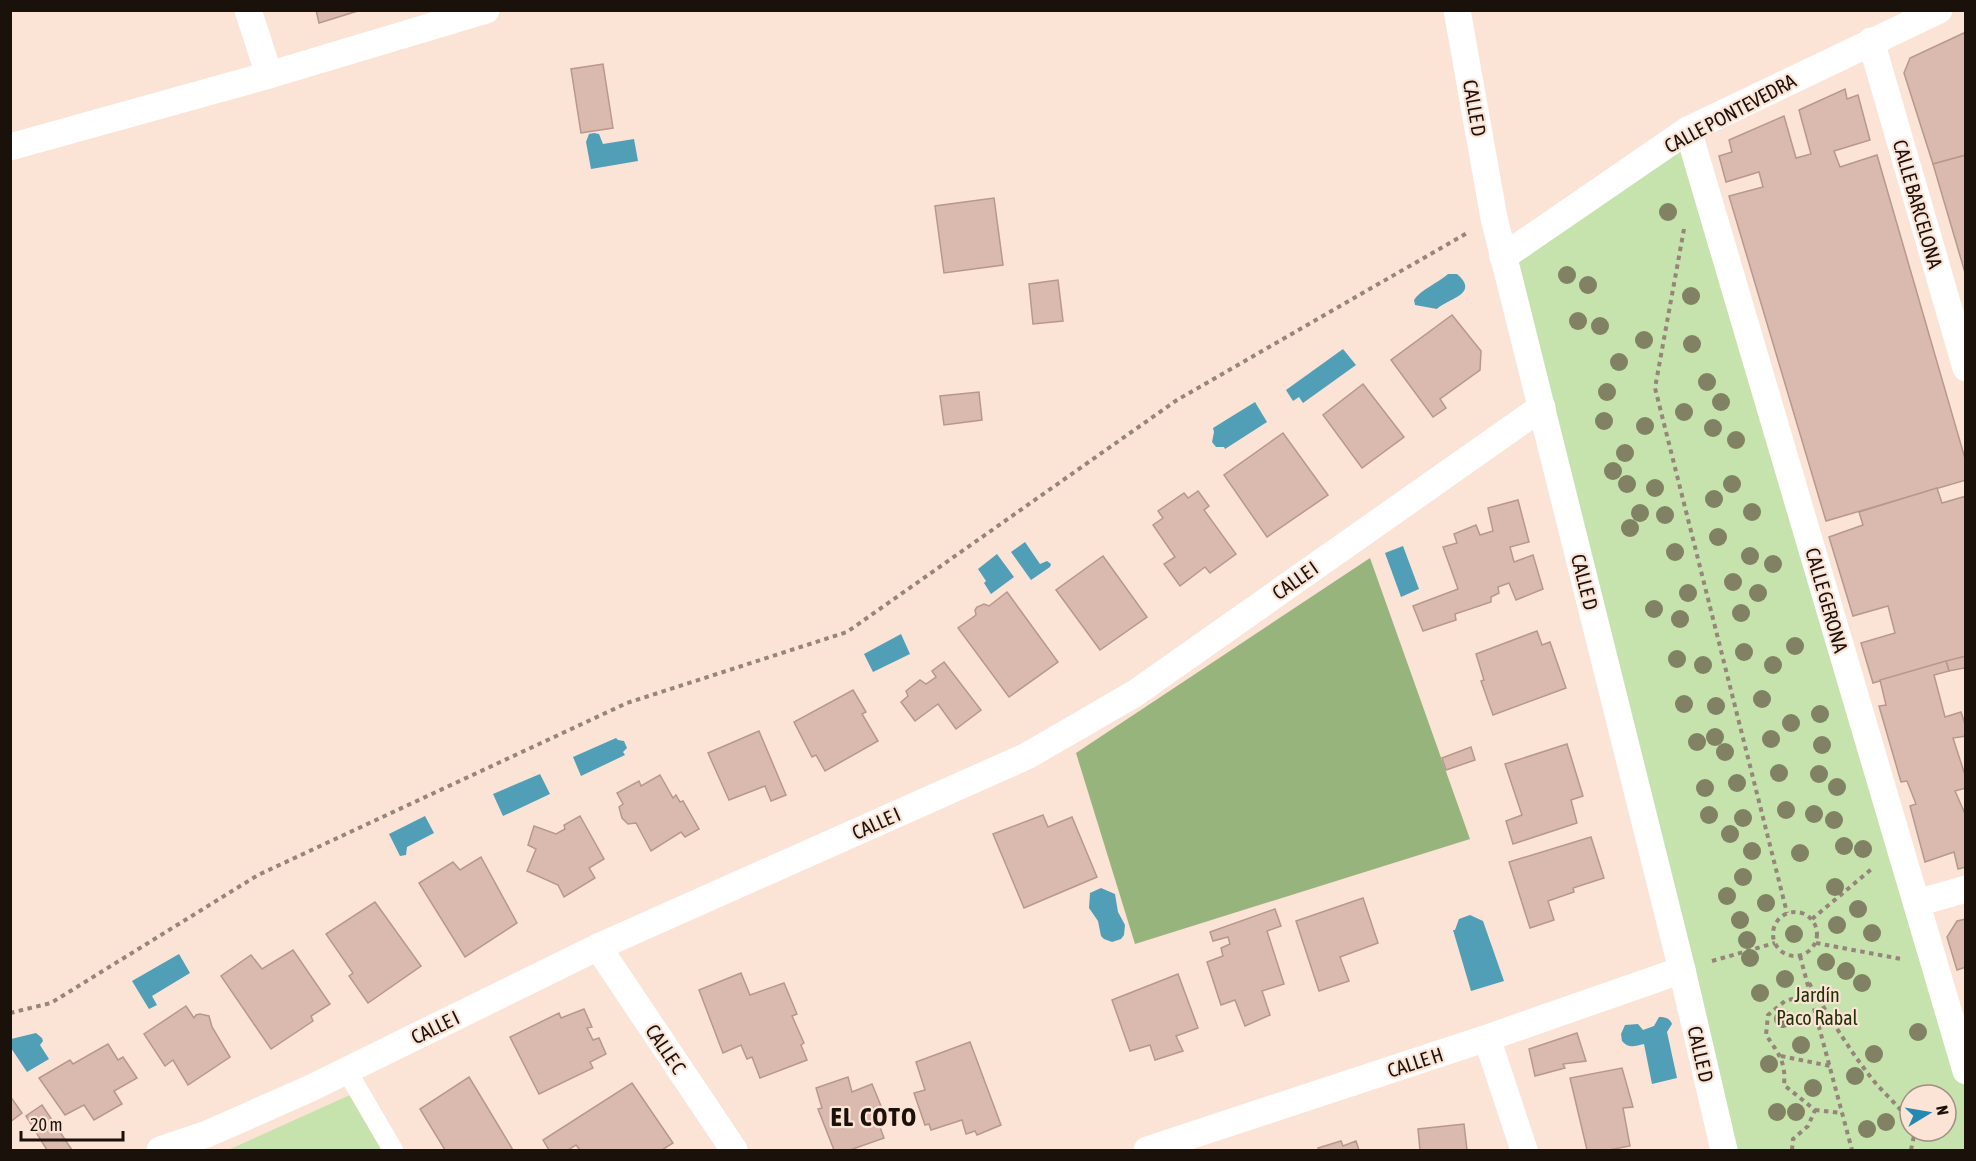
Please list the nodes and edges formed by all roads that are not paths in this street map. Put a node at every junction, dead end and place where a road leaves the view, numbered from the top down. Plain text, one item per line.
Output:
1 (248, 10) edge
2 (486, 10) edge
3 (1457, 10) edge
4 (1939, 10) edge
5 (1871, 41) junction
6 (269, 75) junction
7 (1688, 130) junction
8 (10, 147) edge
9 (1503, 257) junction
10 (1965, 368) edge
11 (1542, 406) junction
12 (1965, 889) edge
13 (1917, 903) junction
14 (598, 947) junction
15 (1682, 970) junction
16 (1487, 1038) junction
17 (347, 1071) junction
18 (1965, 1071) edge
19 (160, 1150) edge
20 (393, 1150) edge
21 (734, 1150) edge
22 (1147, 1150) edge
23 (1524, 1150) edge
24 (1724, 1150) edge

1 - 6 street
2 - 6 street
3 - 9 street, CALLE D
4 - 5 street, CALLE PONTEVEDRA
5 - 7 street, CALLE PONTEVEDRA
5 - 10 street, CALLE BARCELONA
6 - 8 street
7 - 9 street, CALLE PONTEVEDRA
7 - 13 street, CALLE GERONA
9 - 11 street, CALLE D
11 - 14 street, CALLE I
11 - 15 street, CALLE D
12 - 13 street
13 - 18 street, CALLE GERONA
14 - 17 street, CALLE I
14 - 21 street, CALLE C
15 - 16 street, CALLE H
15 - 24 street, CALLE D
16 - 22 street, CALLE H
16 - 23 street
17 - 19 street, CALLE I
17 - 20 street

